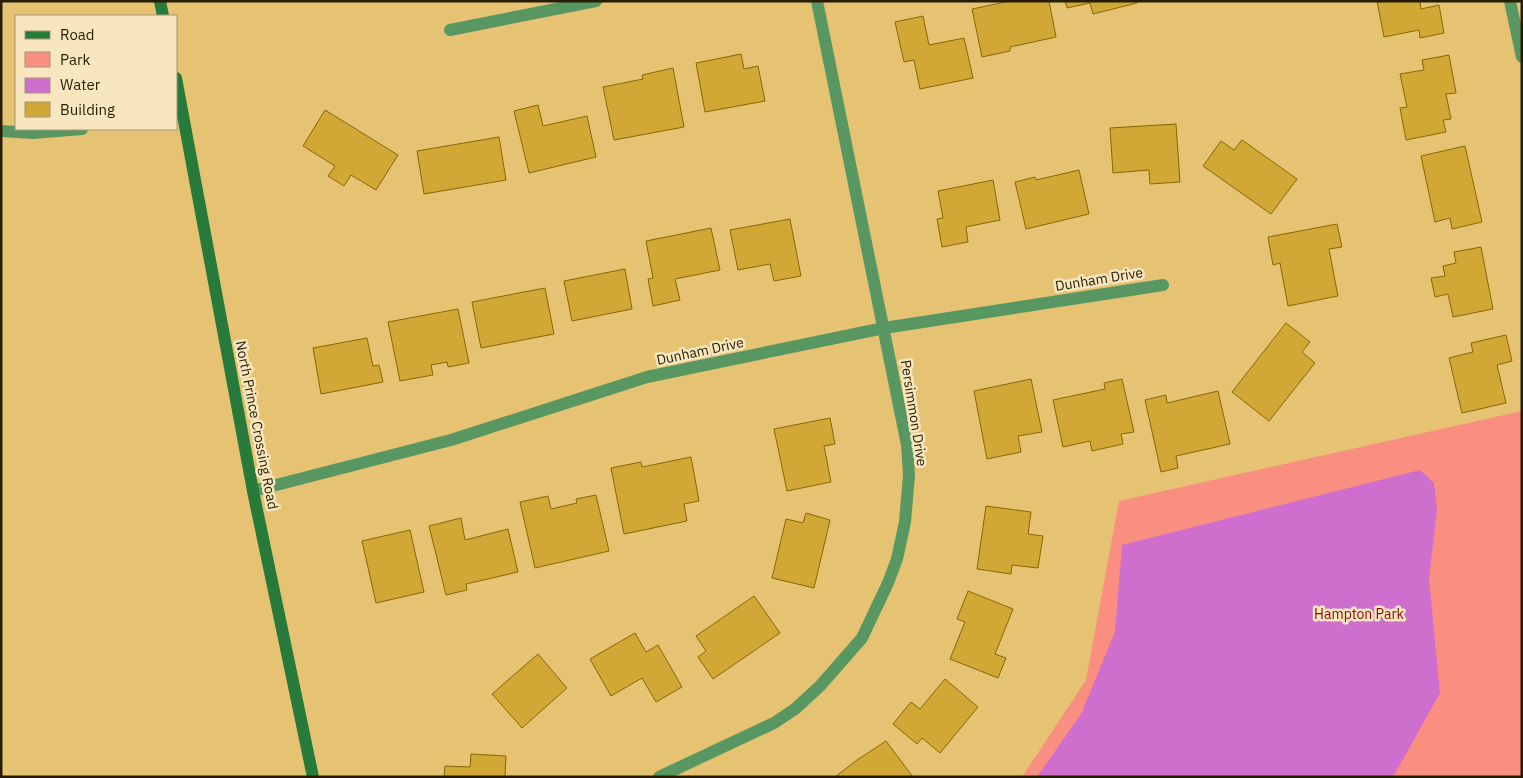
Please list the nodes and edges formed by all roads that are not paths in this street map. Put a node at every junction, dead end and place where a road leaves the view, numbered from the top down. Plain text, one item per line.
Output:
1 (160, 1) edge
2 (596, 1) edge
3 (817, 1) edge
4 (1510, 1) edge
5 (163, 15) edge
6 (450, 30) dead end
7 (1522, 57) edge
8 (178, 96) edge
9 (180, 113) edge
10 (70, 130) edge
11 (1, 131) edge
12 (1163, 285) dead end
13 (884, 328) junction
14 (253, 491) junction
15 (313, 777) edge
16 (659, 777) edge

1 - 5 street
2 - 6 street
3 - 13 street, Persimmon Drive
4 - 7 street
8 - 9 street, North Prince Crossing Road
9 - 14 street, North Prince Crossing Road
10 - 11 street
12 - 13 street, Dunham Drive
13 - 14 street, Dunham Drive
13 - 16 street, Persimmon Drive
14 - 15 street, North Prince Crossing Road

